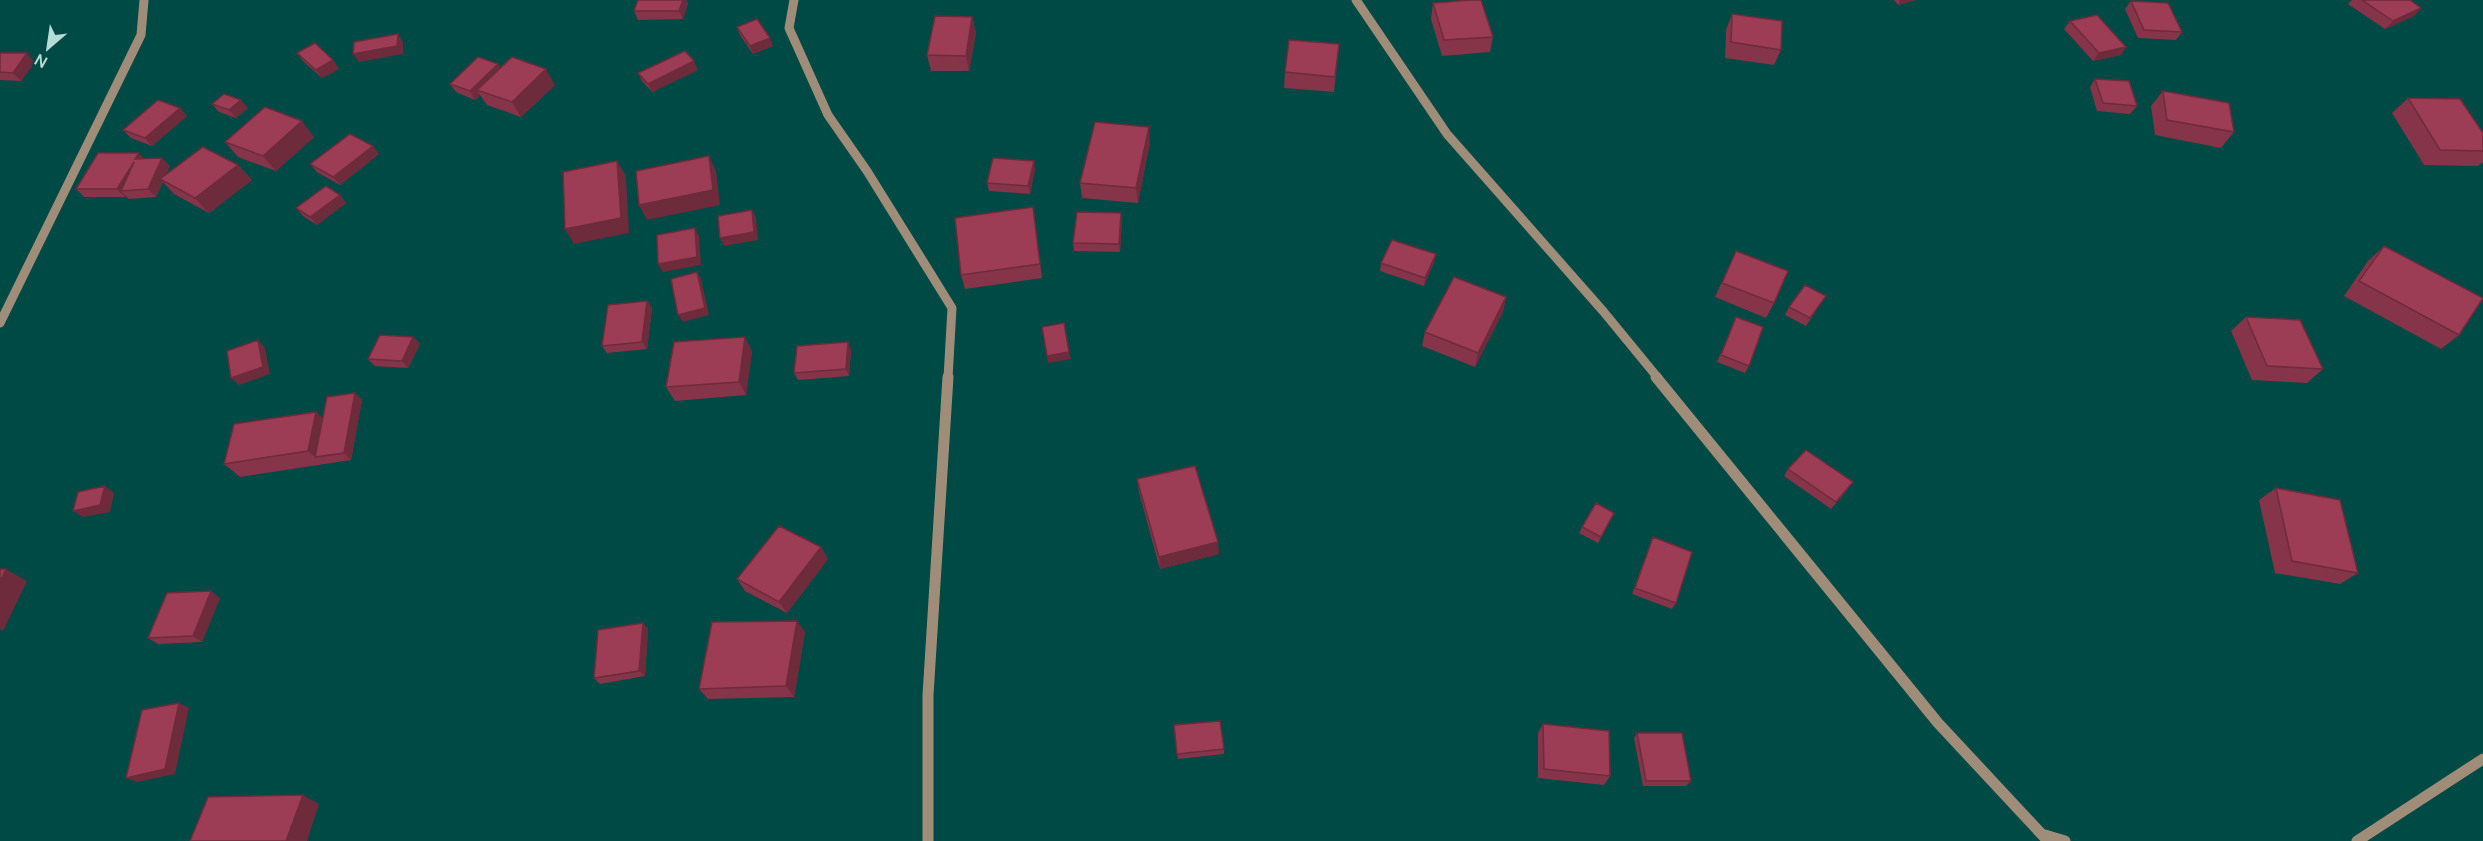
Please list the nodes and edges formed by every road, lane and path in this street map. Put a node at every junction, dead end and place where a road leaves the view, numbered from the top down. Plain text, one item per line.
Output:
1 (144, 0) edge
2 (794, 0) edge
3 (1356, 0) edge
4 (0, 323) edge
5 (2483, 759) edge
6 (2047, 838) edge
7 (928, 841) edge
8 (2065, 841) edge
9 (2357, 841) edge

1 - 4 street
2 - 7 street
3 - 6 street
5 - 9 street
6 - 8 street

